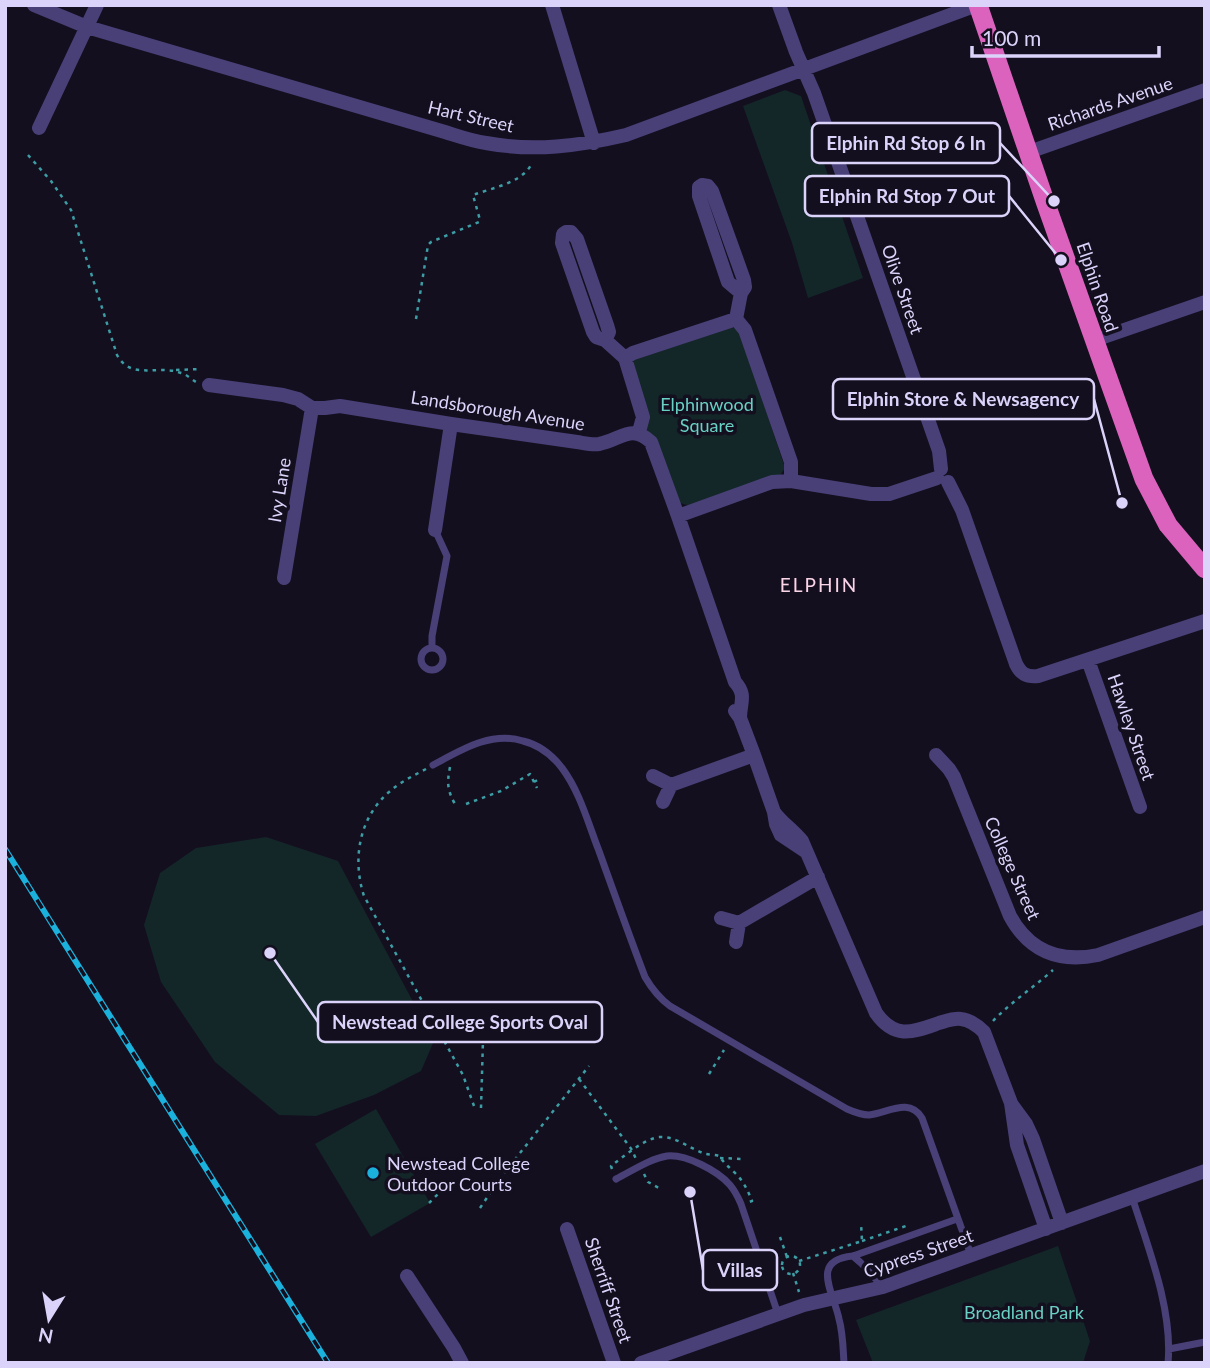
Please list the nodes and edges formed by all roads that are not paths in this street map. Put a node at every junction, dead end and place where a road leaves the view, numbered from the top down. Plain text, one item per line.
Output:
1 (34, 5) edge
2 (97, 5) edge
3 (552, 5) edge
4 (779, 5) edge
5 (978, 5) edge
6 (87, 27) junction
7 (804, 69) junction
8 (1203, 95) edge
9 (38, 128) dead end
10 (594, 143) junction
11 (1029, 152) junction
12 (741, 293) junction
13 (1205, 302) edge
14 (736, 318) junction
15 (605, 340) junction
16 (1094, 340) junction
17 (625, 358) junction
18 (209, 385) road end
19 (312, 408) junction
20 (451, 424) junction
21 (639, 432) junction
22 (942, 476) junction
23 (791, 481) junction
24 (678, 516) junction
25 (435, 530) joint
26 (1205, 569) edge
27 (284, 578) dead end
28 (1205, 621) edge
29 (432, 648) dead end
30 (1088, 660) junction
31 (754, 755) junction
32 (936, 755) dead end
33 (433, 765) road end
34 (653, 776) dead end
35 (671, 785) junction
36 (663, 802) dead end
37 (1140, 807) dead end
38 (818, 877) junction
39 (1205, 917) edge
40 (721, 918) dead end
41 (739, 923) junction
42 (736, 942) dead end
43 (1011, 1103) junction
44 (1205, 1171) edge
45 (616, 1179) dead end
46 (1132, 1197) junction
47 (957, 1219) junction
48 (1062, 1223) junction
49 (1046, 1228) junction
50 (567, 1229) dead end
51 (972, 1255) junction
52 (853, 1256) junction
53 (407, 1276) dead end
54 (883, 1287) junction
55 (833, 1298) junction
56 (778, 1314) junction
57 (1205, 1342) edge
58 (1169, 1349) junction
59 (462, 1363) edge
60 (614, 1363) edge
61 (642, 1363) edge
62 (844, 1363) edge
63 (1168, 1363) edge

1 - 6 street, Hart Street
2 - 6 street
3 - 10 street
4 - 7 street, Olive Street
5 - 7 street, Hart Street
5 - 11 highway, Elphin Road
6 - 9 street
6 - 10 street, Hart Street
7 - 10 street, Hart Street
7 - 22 street, Olive Street
8 - 11 street, Richards Avenue
11 - 16 highway, Elphin Road
12 - 12 street
12 - 14 street
13 - 16 street
14 - 17 street
14 - 23 street
15 - 15 street
15 - 17 street
16 - 26 highway, Elphin Road
17 - 21 street
18 - 19 street, Landsborough Avenue
19 - 20 street, Landsborough Avenue
19 - 27 street, Ivy Lane
20 - 21 street, Landsborough Avenue
20 - 25 street
21 - 24 street
22 - 23 street
22 - 30 street, Olive Street
23 - 24 street
24 - 31 street
25 - 29 lane
28 - 30 street, Olive Street
30 - 37 street, Hawley Street
31 - 35 street
31 - 38 street
32 - 39 street, College Street
33 - 47 lane
34 - 35 street
35 - 36 street
38 - 41 street
38 - 43 street
40 - 41 street
41 - 42 street
43 - 48 street
43 - 49 street
44 - 46 street, Cypress Street
45 - 56 lane
46 - 48 street, Cypress Street
46 - 58 lane
47 - 51 lane
47 - 52 lane
48 - 49 street, Cypress Street
49 - 51 street, Cypress Street
50 - 60 street, Sherriff Street
51 - 54 street, Cypress Street
52 - 54 lane
52 - 55 lane
53 - 59 street
54 - 55 street, Cypress Street
55 - 56 street, Cypress Street
55 - 62 lane
56 - 61 street, Cypress Street
57 - 58 lane
58 - 63 lane

